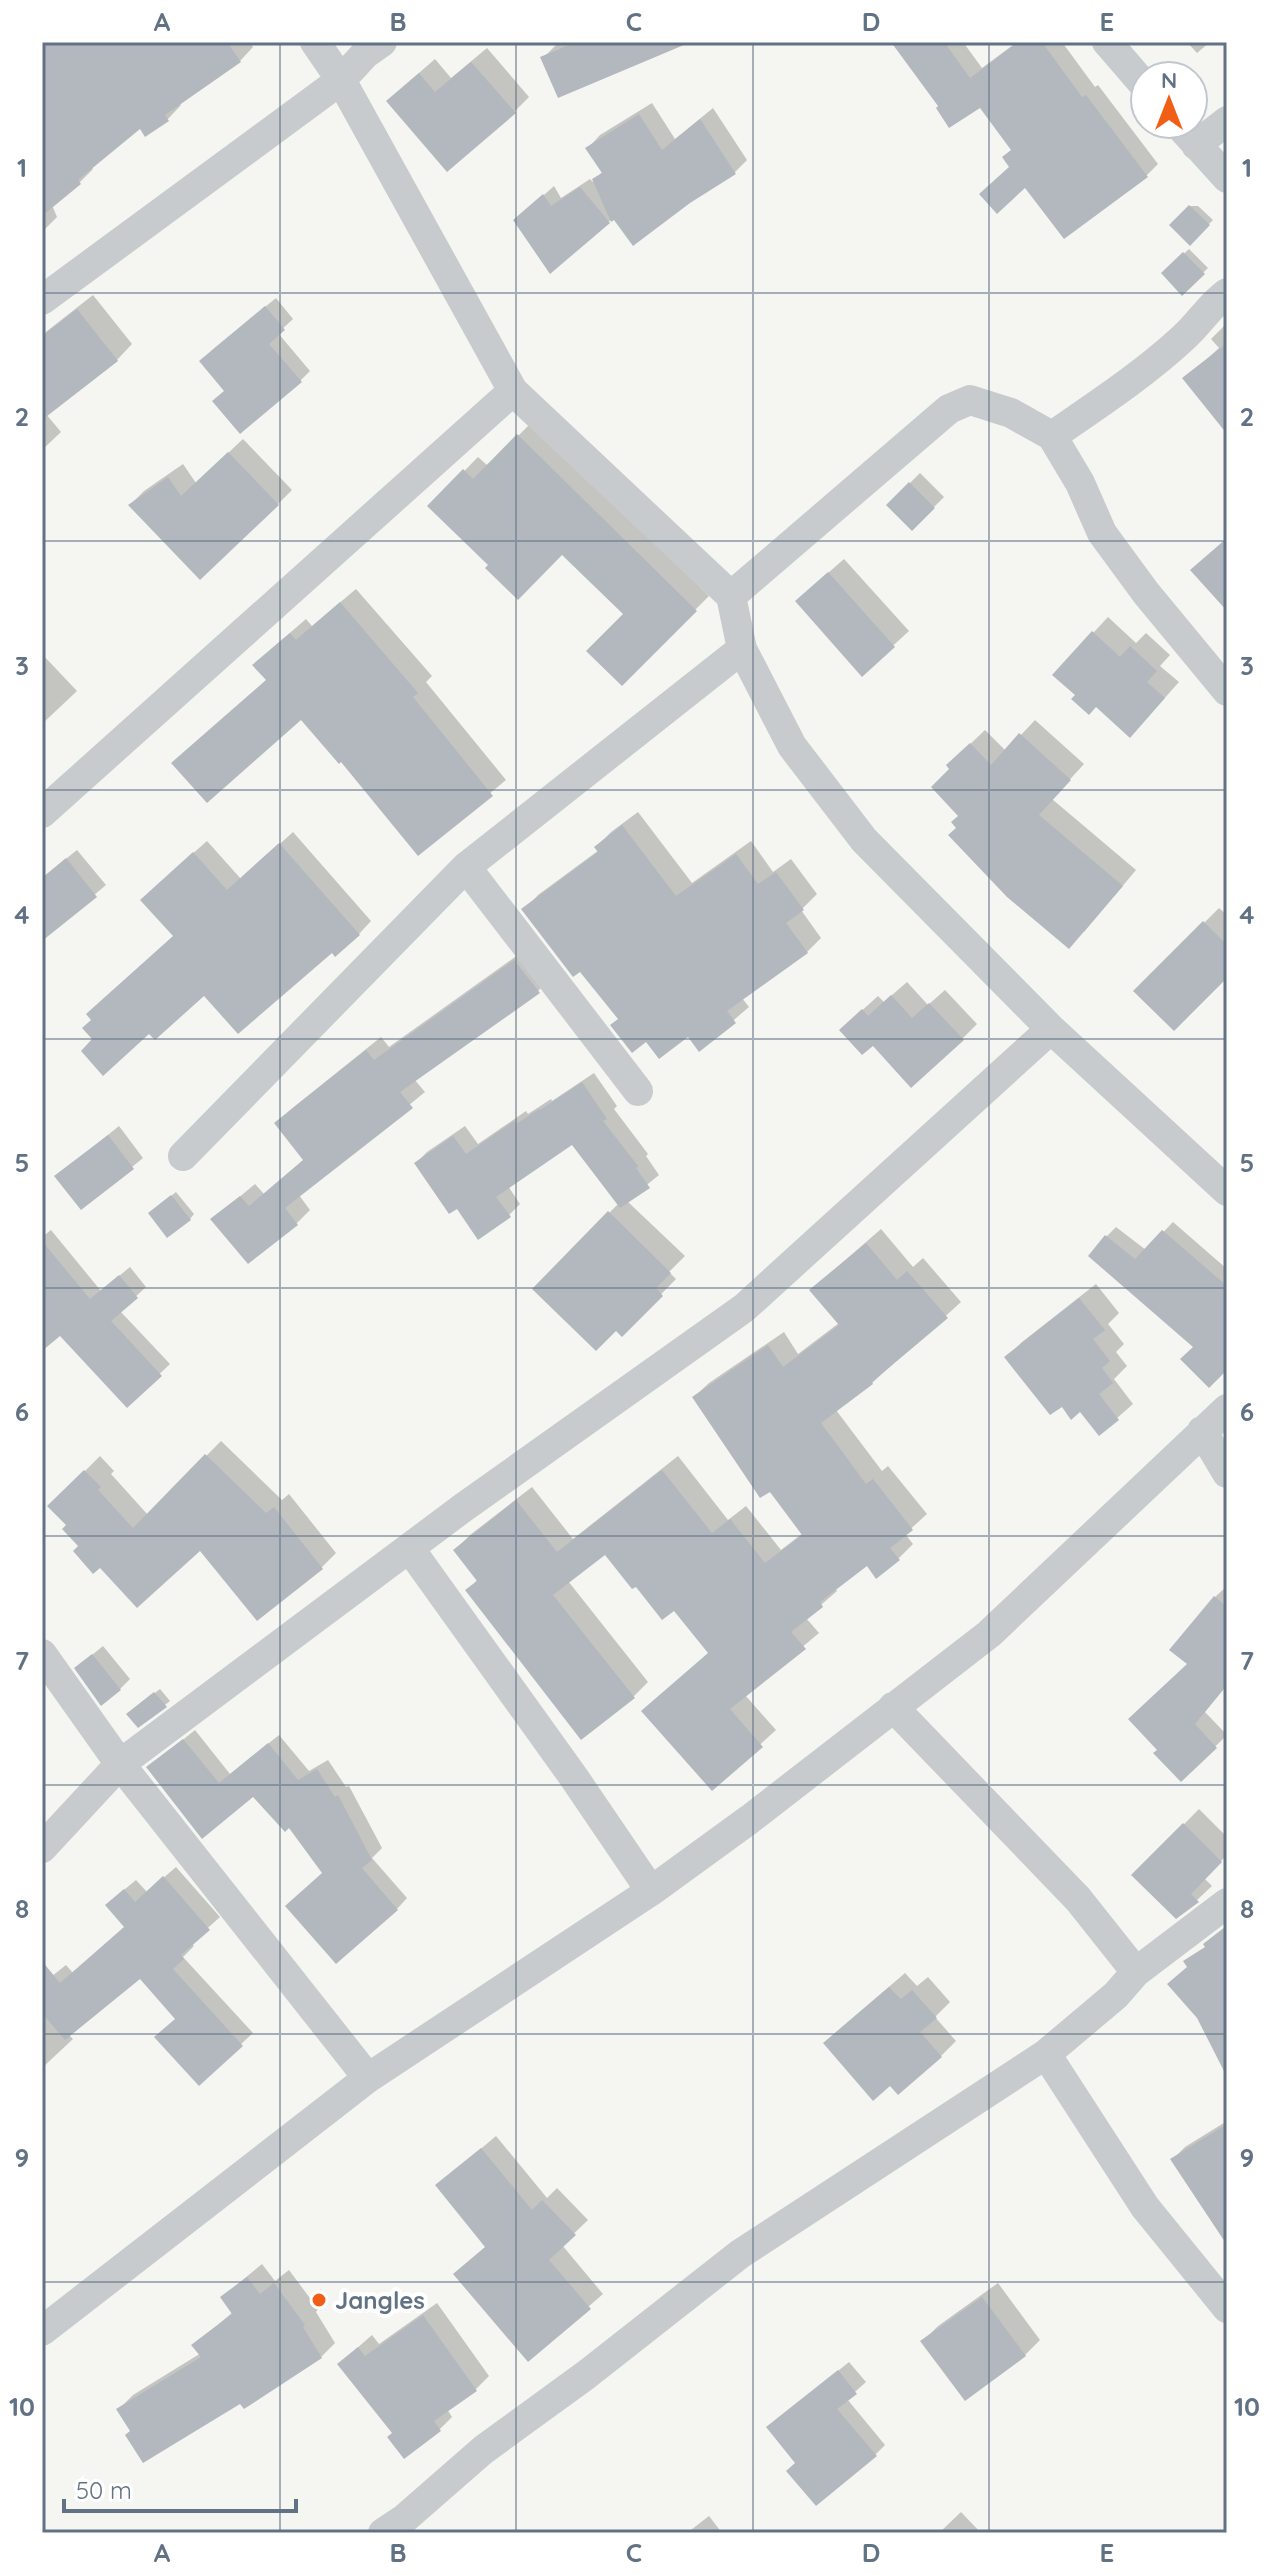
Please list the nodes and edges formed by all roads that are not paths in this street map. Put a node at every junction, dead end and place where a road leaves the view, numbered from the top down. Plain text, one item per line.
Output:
1 (315, 42) edge
2 (382, 42) edge
3 (1107, 42) edge
4 (1129, 67) edge
5 (341, 80) junction
6 (1192, 140) edge
7 (1227, 178) edge
8 (1227, 293) edge
9 (42, 300) edge
10 (513, 391) junction
11 (1052, 436) junction
12 (731, 596) junction
13 (742, 649) junction
14 (1227, 691) edge
15 (42, 813) edge
16 (466, 867) junction
17 (1051, 1029) junction
18 (638, 1091) dead end
19 (183, 1156) dead end
20 (1227, 1191) edge
21 (1227, 1409) edge
22 (1202, 1431) junction
23 (1227, 1473) edge
24 (410, 1549) junction
25 (42, 1654) edge
26 (893, 1707) junction
27 (120, 1764) junction
28 (42, 1848) edge
29 (651, 1891) junction
30 (1227, 1903) edge
31 (1136, 1972) junction
32 (1046, 2054) junction
33 (368, 2078) junction
34 (1227, 2308) edge
35 (42, 2331) edge
36 (401, 2528) edge

1 - 5 street
2 - 5 street
3 - 4 street
5 - 9 street
5 - 10 street
6 - 7 street
8 - 11 street
10 - 12 street
10 - 15 street
11 - 12 street
11 - 14 street
12 - 13 street
13 - 16 street
13 - 17 street
16 - 18 street
16 - 19 street
17 - 20 street
17 - 24 street
21 - 22 street
22 - 23 street
22 - 26 street
24 - 27 street
24 - 29 street
25 - 27 street
26 - 29 street
26 - 31 street
27 - 28 street
27 - 33 street
29 - 33 street
30 - 31 street
31 - 32 street
32 - 34 street
32 - 36 street
33 - 35 street

